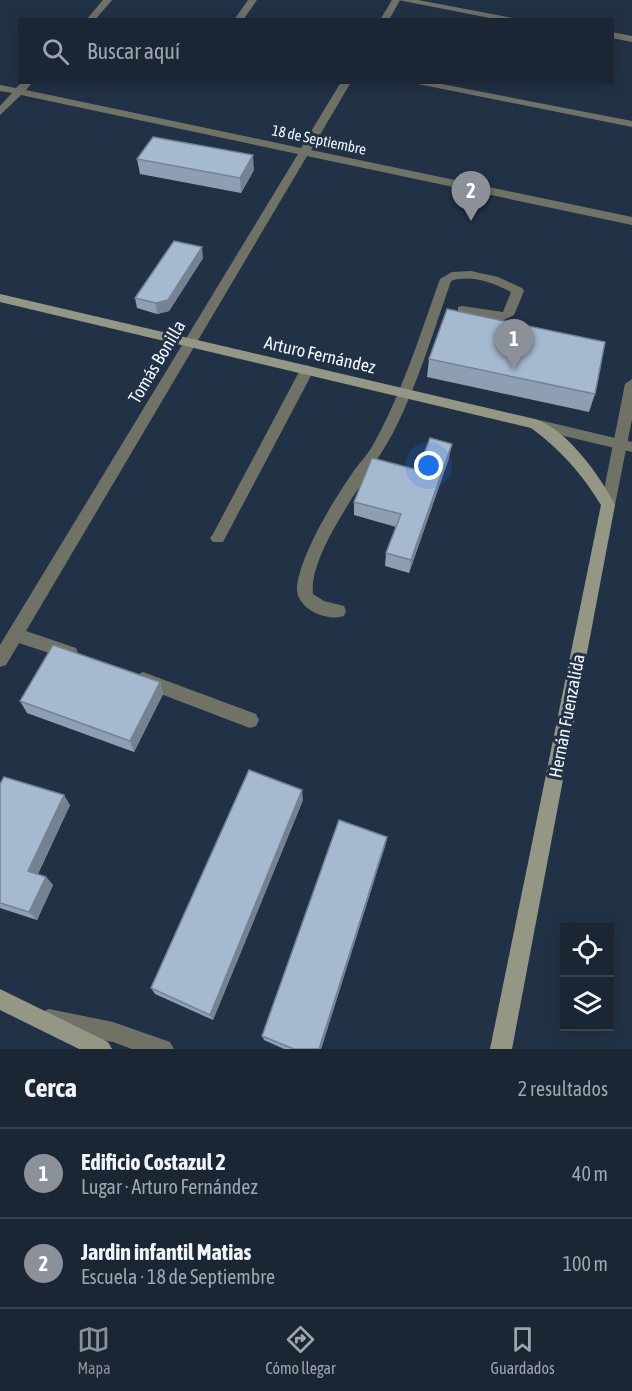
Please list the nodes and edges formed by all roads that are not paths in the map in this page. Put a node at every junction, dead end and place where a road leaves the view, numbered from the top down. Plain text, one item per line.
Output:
1 (108, 0) edge
2 (253, 0) edge
3 (396, 0) edge
4 (402, 0) edge
5 (92, 18) edge
6 (240, 18) edge
7 (385, 18) edge
8 (507, 18) edge
9 (614, 35) edge
10 (632, 39) edge
11 (26, 84) edge
12 (345, 84) edge
13 (423, 84) edge
14 (470, 84) edge
15 (0, 88) edge
16 (19, 92) junction
17 (0, 111) edge
18 (632, 116) edge
19 (632, 124) edge
20 (305, 152) junction
21 (632, 221) edge
22 (0, 298) edge
23 (462, 310) edge
24 (191, 343) junction
25 (307, 370) junction
26 (632, 384) edge
27 (405, 393) junction
28 (535, 424) junction
29 (626, 446) edge
30 (608, 505) junction
31 (218, 538) dead end
32 (338, 611) dead end
33 (15, 635) junction
34 (82, 657) edge
35 (0, 660) edge
36 (123, 672) edge
37 (250, 720) dead end
38 (0, 999) edge
39 (37, 1017) junction
40 (101, 1049) edge
41 (163, 1049) edge
42 (501, 1049) edge

1 - 5 street
2 - 6 street
3 - 7 street
4 - 8 street
9 - 10 street
11 - 16 street
12 - 20 street, Tomás Bonilla
13 - 19 street
14 - 18 street
15 - 16 street, 18 de Septiembre
16 - 17 street
16 - 20 street, 18 de Septiembre
20 - 21 street, 18 de Septiembre
20 - 24 street, Tomás Bonilla
22 - 24 main road, Arturo Fernández
23 - 27 street
24 - 25 main road, Arturo Fernández
24 - 33 street, Tomás Bonilla
25 - 27 main road, Arturo Fernández
25 - 31 street
26 - 29 street, Hernán Fuenzalida
27 - 28 main road, Arturo Fernández
27 - 32 street
28 - 29 street, Arturo Fernández
28 - 30 main road
29 - 30 street, Hernán Fuenzalida
30 - 42 main road, Hernán Fuenzalida
33 - 34 street
33 - 35 street, Tomás Bonilla
36 - 37 street
38 - 39 main road
39 - 40 main road
39 - 41 street

